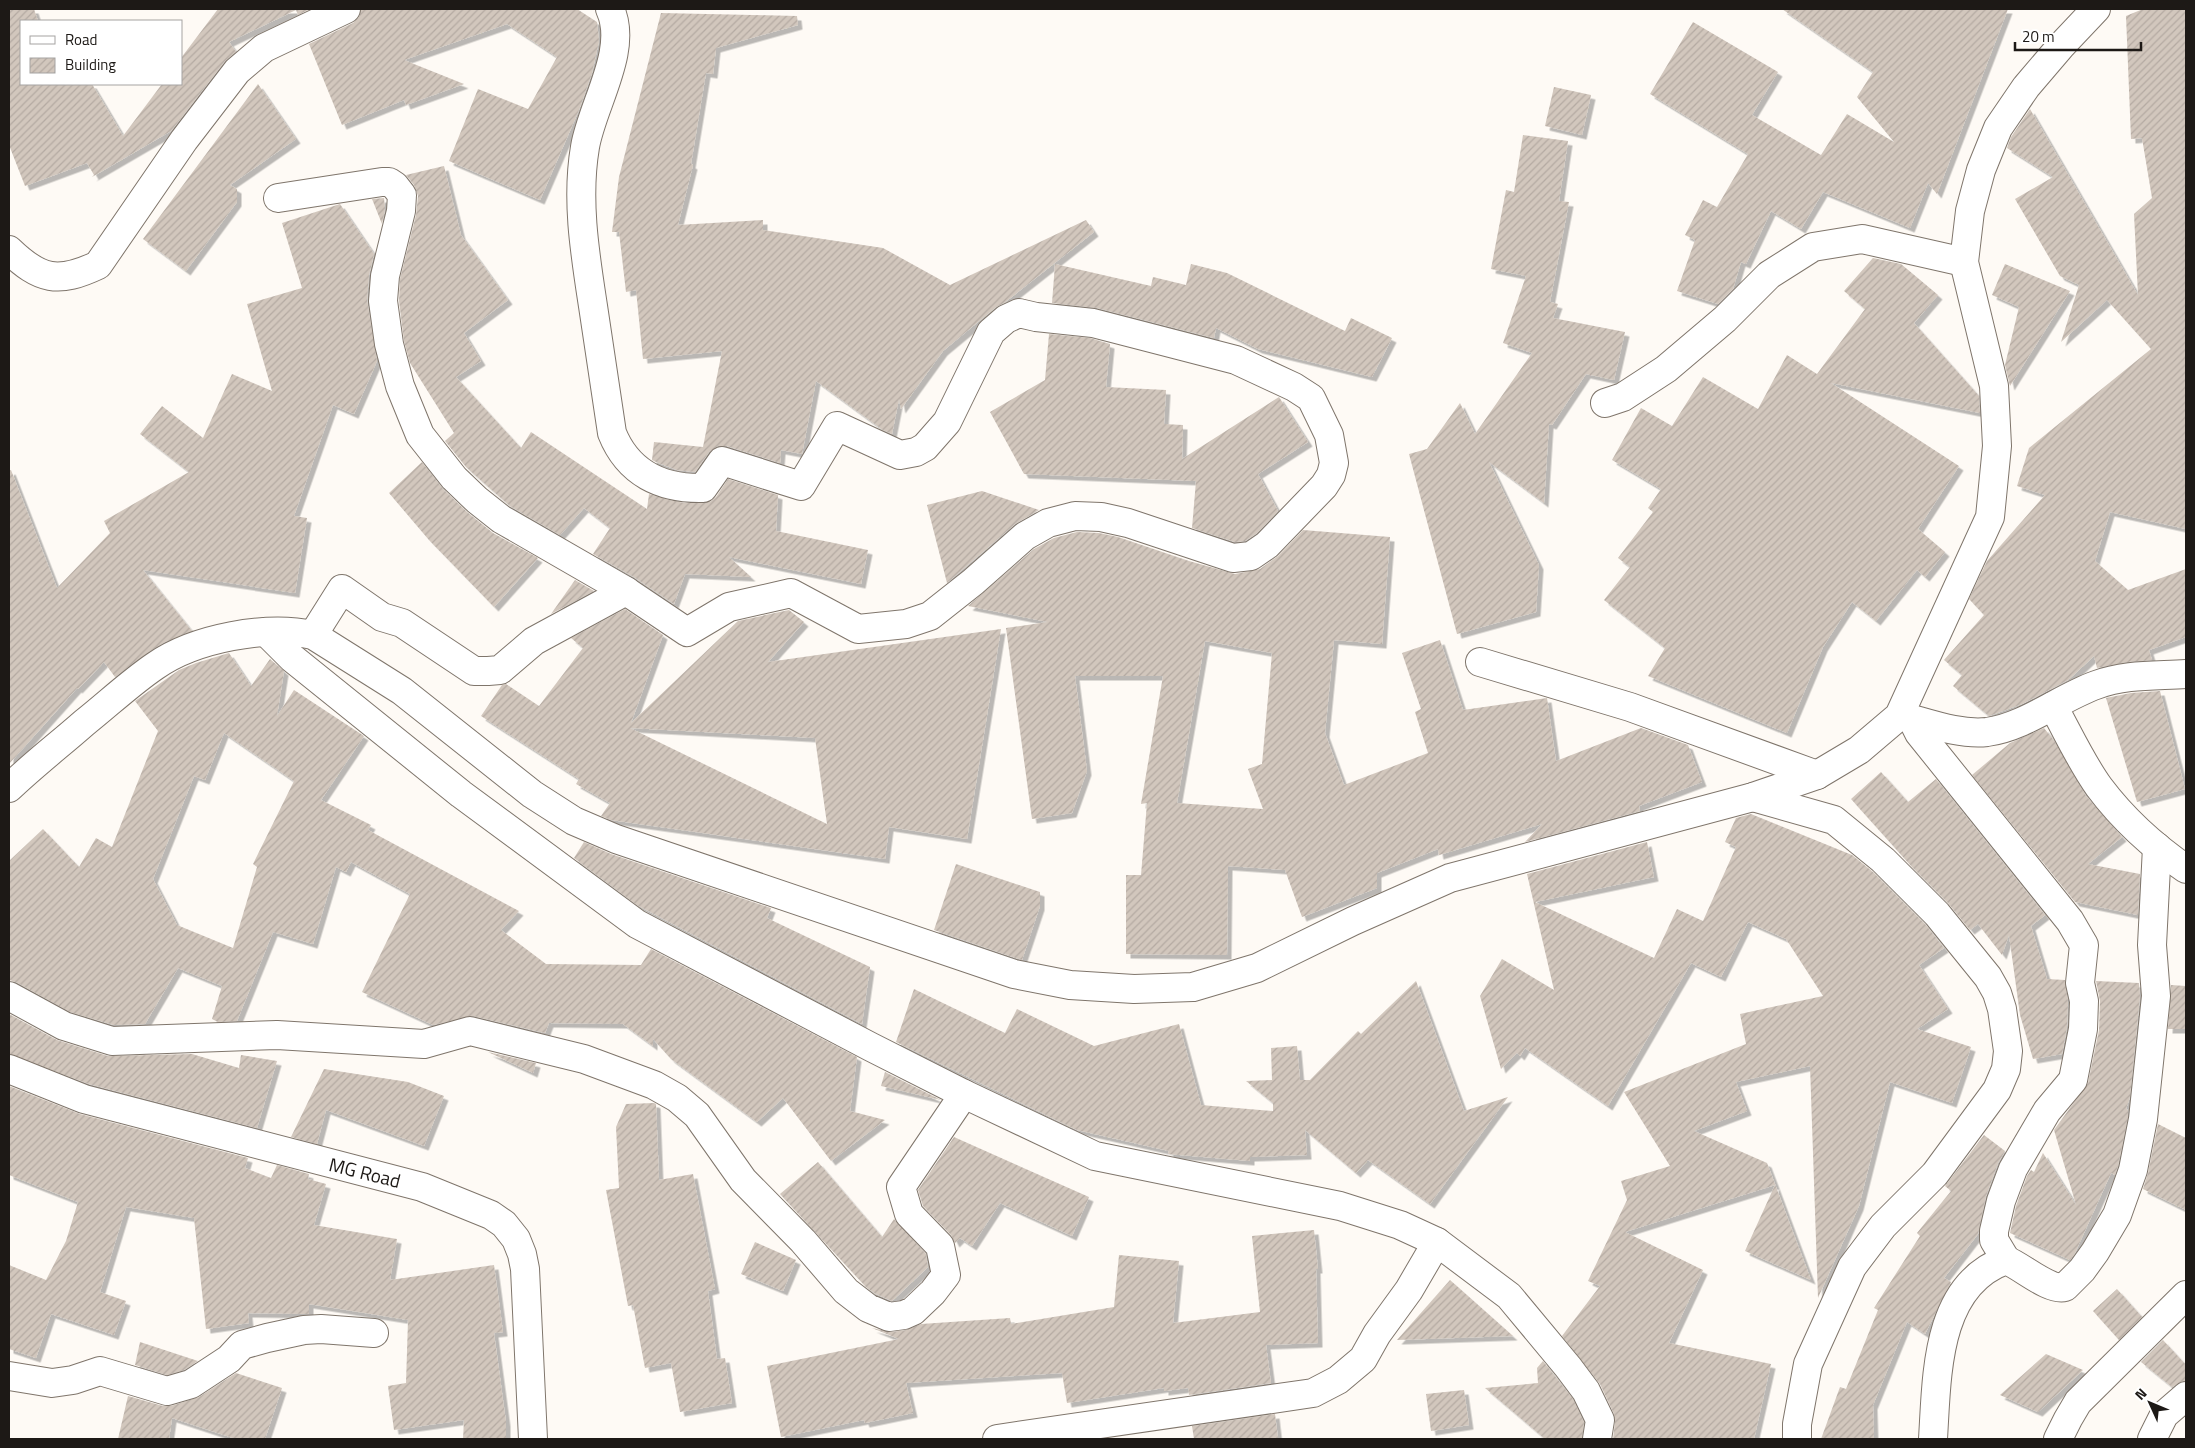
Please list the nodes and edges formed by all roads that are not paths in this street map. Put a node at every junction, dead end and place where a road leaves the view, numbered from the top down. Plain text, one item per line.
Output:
1 (346, 9) edge
2 (610, 9) edge
3 (2096, 9) edge
4 (278, 198) dead end
5 (9, 250) edge
6 (1964, 262) junction
7 (1605, 403) dead end
8 (626, 591) junction
9 (266, 632) junction
10 (313, 635) junction
11 (1480, 662) dead end
12 (2186, 674) edge
13 (2053, 706) junction
14 (1906, 718) junction
15 (1818, 775) junction
16 (11, 782) edge
17 (1753, 797) junction
18 (2157, 846) junction
19 (2186, 869) edge
20 (9, 996) edge
21 (9, 1069) edge
22 (964, 1094) junction
23 (1436, 1242) junction
24 (2006, 1260) junction
25 (2186, 1295) edge
26 (374, 1334) dead end
27 (9, 1376) edge
28 (2186, 1396) edge
29 (1026, 1438) edge
30 (533, 1439) edge
31 (997, 1439) edge
32 (1597, 1439) edge
33 (1796, 1439) edge
34 (1933, 1439) edge
35 (2058, 1439) edge
36 (2152, 1439) edge

1 - 5 street
2 - 8 street
3 - 6 street
4 - 8 street
6 - 7 street
6 - 14 street
8 - 10 street
9 - 10 street
9 - 16 street
9 - 22 street
10 - 17 street
11 - 15 street
12 - 13 street
13 - 14 street
13 - 18 street
14 - 15 street
14 - 24 street
15 - 17 street
17 - 33 street
18 - 19 street
18 - 24 street
20 - 22 street
21 - 30 street, MG Road
22 - 23 street
23 - 29 street
23 - 32 street
24 - 34 street
25 - 35 street
26 - 27 street
28 - 36 street
29 - 31 street

